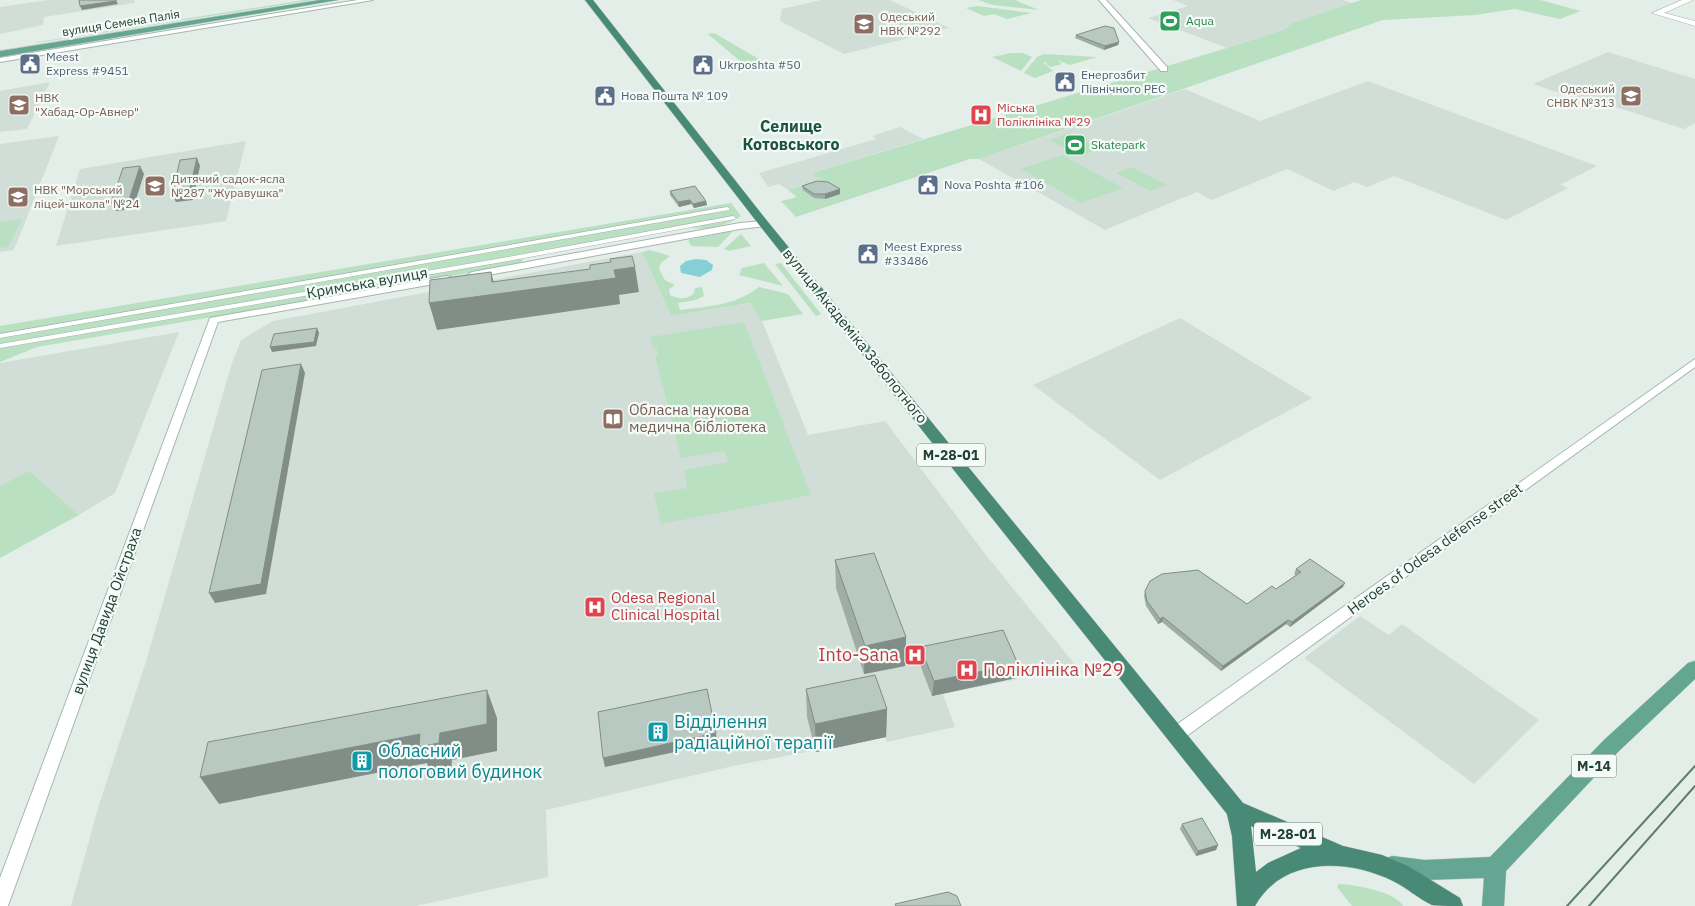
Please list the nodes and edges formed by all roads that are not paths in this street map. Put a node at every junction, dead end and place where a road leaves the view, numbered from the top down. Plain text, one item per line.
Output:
1 (292, 0) edge
2 (334, 0) edge
3 (370, 0) edge
4 (589, 0) edge
5 (1102, 0) edge
6 (1689, 0) edge
7 (256, 16) junction
8 (1695, 24) edge
9 (29, 46) junction
10 (0, 47) edge
11 (0, 54) edge
12 (0, 60) edge
13 (1164, 69) dead end
14 (727, 209) dead end
15 (733, 218) dead end
16 (764, 224) junction
17 (214, 320) joint
18 (0, 336) edge
19 (0, 346) edge
20 (1695, 362) edge
21 (1695, 668) edge
22 (1175, 735) junction
23 (1236, 810) junction
24 (1341, 856) junction
25 (1386, 866) junction
26 (1495, 867) junction
27 (1246, 902) edge
28 (0, 903) edge
29 (1452, 906) edge
30 (1493, 906) edge

1 - 9 main road, вулиця Семена Палія
2 - 7 main road, вулиця Семена Палія
3 - 7 street
4 - 16 highway, вулиця Академіка Заболотного / М-28-01
5 - 13 street
6 - 8 street
7 - 9 main road, вулиця Семена Палія
7 - 12 street
9 - 10 main road, вулиця Семена Палія
9 - 11 main road, вулиця Семена Палія
14 - 18 street, Кримська вулиця
15 - 19 street, Кримська вулиця
16 - 17 street, Кримська вулиця
16 - 22 highway, вулиця Академіка Заболотного / М-28-01
17 - 28 street, вулиця Давида Ойстраха
20 - 22 street, Heroes of Odesa defense street
21 - 26 main road, М-14
22 - 23 highway, вулиця Академіка Заболотного / М-28-01
23 - 24 highway, вулиця Академіка Заболотного / М-28-01
23 - 27 highway, вулиця Академіка Заболотного / М-28-01
24 - 25 highway
24 - 27 highway
25 - 26 main road
25 - 29 highway
26 - 30 main road

